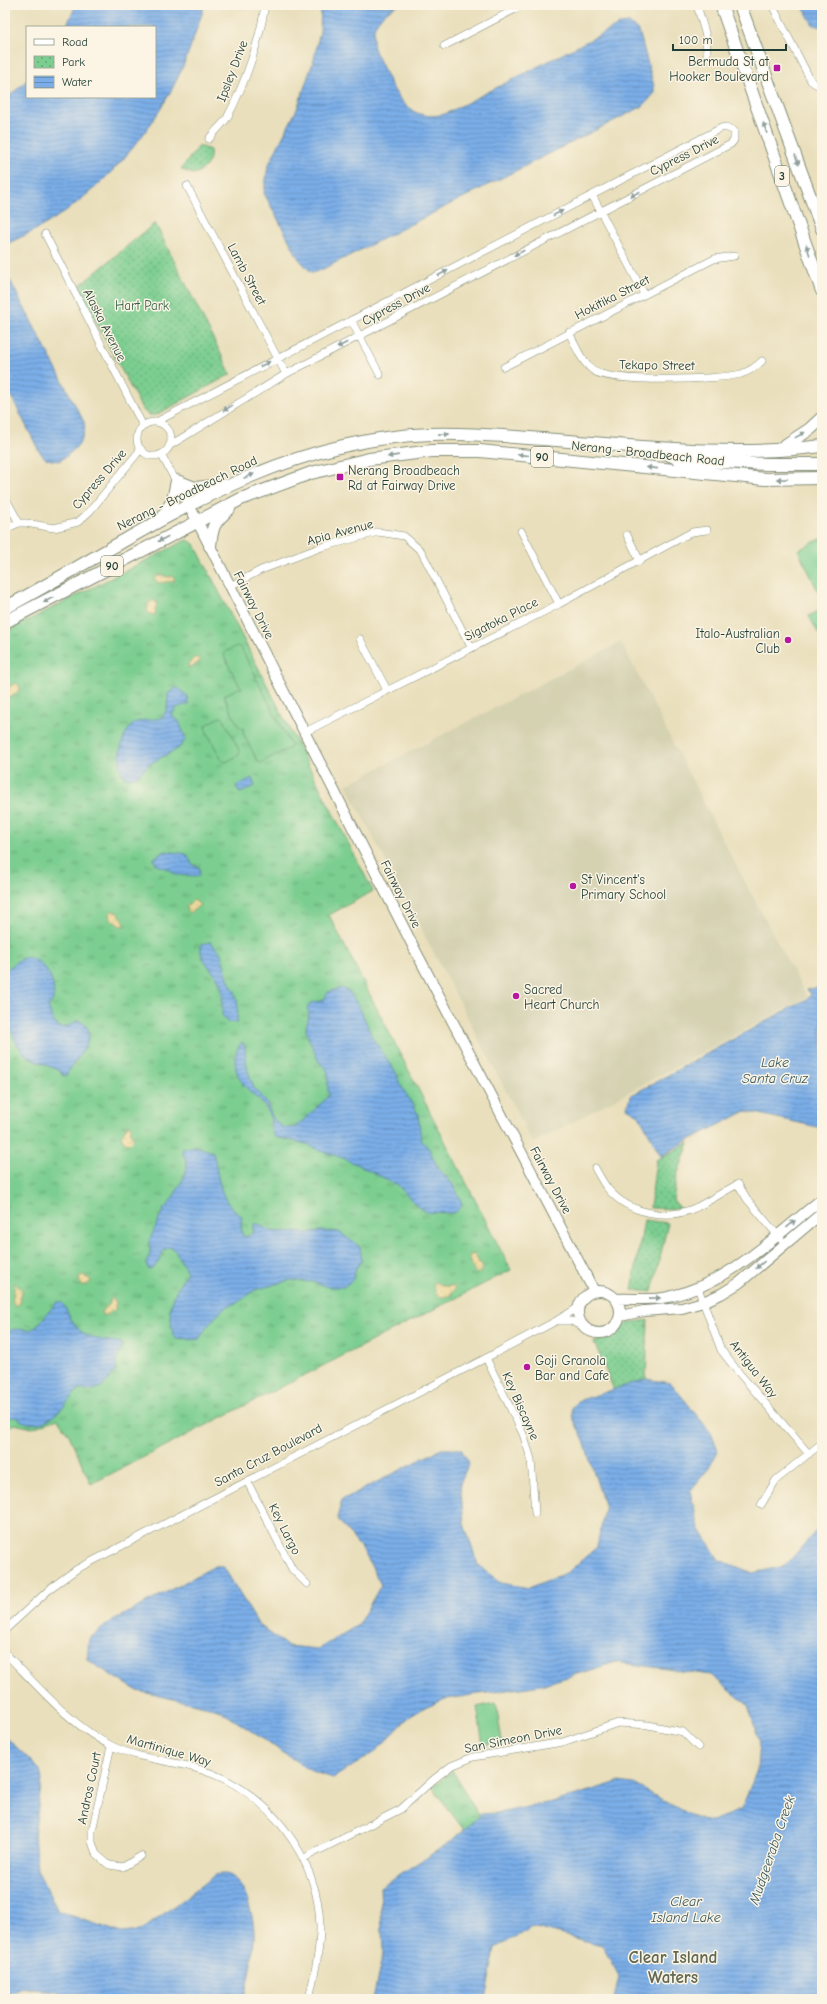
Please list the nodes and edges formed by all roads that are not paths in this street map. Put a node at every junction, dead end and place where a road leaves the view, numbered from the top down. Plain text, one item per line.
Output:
1 (265, 5) edge
2 (523, 5) edge
3 (697, 5) edge
4 (721, 5) edge
5 (740, 5) edge
6 (772, 5) edge
7 (444, 46) dead end
8 (706, 53) dead end
9 (822, 88) edge
10 (209, 139) dead end
11 (187, 186) dead end
12 (592, 195) junction
13 (601, 211) junction
14 (822, 229) edge
15 (45, 234) dead end
16 (734, 256) dead end
17 (822, 291) edge
18 (644, 294) junction
19 (351, 320) junction
20 (569, 332) junction
21 (360, 336) junction
22 (278, 358) junction
23 (762, 361) dead end
24 (504, 367) dead end
25 (286, 374) junction
26 (380, 375) dead end
27 (822, 418) edge
28 (156, 422) junction
29 (143, 426) junction
30 (169, 446) junction
31 (822, 446) edge
32 (654, 448) junction
33 (141, 449) junction
34 (777, 450) junction
35 (160, 454) junction
36 (822, 464) edge
37 (822, 478) edge
38 (177, 482) junction
39 (230, 485) junction
40 (5, 497) edge
41 (241, 499) junction
42 (189, 505) junction
43 (162, 520) junction
44 (197, 521) junction
45 (19, 523) junction
46 (5, 529) edge
47 (707, 530) dead end
48 (521, 531) dead end
49 (627, 535) dead end
50 (210, 546) junction
51 (640, 561) junction
52 (230, 586) junction
53 (559, 604) junction
54 (5, 608) edge
55 (5, 622) edge
56 (360, 639) dead end
57 (472, 647) junction
58 (387, 690) junction
59 (305, 732) junction
60 (595, 1168) dead end
61 (822, 1198) edge
62 (822, 1213) edge
63 (777, 1235) junction
64 (785, 1244) junction
65 (698, 1288) junction
66 (594, 1291) junction
67 (616, 1299) junction
68 (703, 1302) junction
69 (579, 1307) junction
70 (620, 1316) junction
71 (556, 1321) junction
72 (583, 1326) junction
73 (486, 1358) junction
74 (822, 1443) edge
75 (809, 1454) junction
76 (247, 1481) junction
77 (761, 1505) dead end
78 (535, 1513) dead end
79 (307, 1584) dead end
80 (5, 1630) edge
81 (5, 1653) edge
82 (111, 1746) junction
83 (698, 1747) dead end
84 (141, 1856) dead end
85 (304, 1858) junction
86 (309, 1999) edge

1 - 10 street, Ipsley Drive
2 - 7 street
3 - 8 street
17 -> 4 main road, 3
5 -> 14 main road, 3
6 - 9 street
11 - 22 street, Lamb Street
12 - 13 street
12 -> 13 street, Cypress Drive
19 -> 12 street, Cypress Drive
13 - 18 street
13 -> 21 street, Cypress Drive
15 - 29 street, Alaska Avenue
16 - 18 street, Hokitika Street
18 - 20 street, Hokitika Street
19 - 21 street
19 - 22 street, Cypress Drive
20 - 23 street, Tekapo Street
20 - 24 street, Hokitika Street
21 -> 25 street, Cypress Drive
21 - 26 street
22 - 25 street, Lamb Street
28 -> 22 street, Cypress Drive
25 -> 30 street, Cypress Drive
34 -> 27 main road
28 - 29 street
28 - 30 street
29 - 33 street
30 - 35 street
31 - 34 main road, 90
32 - 34 main road, Nerang - Broadbeach Road / 90
32 - 36 main road
39 -> 32 main road, Nerang - Broadbeach Road / 90
33 - 35 street
33 - 45 street, Cypress Drive
35 - 38 street
37 -> 41 main road, Nerang - Broadbeach Road / 90
38 - 39 main road
38 - 42 street
38 - 43 main road
39 - 42 main road, Nerang - Broadbeach Road / 90
40 - 45 street
41 - 44 main road, Nerang - Broadbeach Road / 90
41 - 50 main road
42 - 43 main road, Nerang - Broadbeach Road / 90
42 - 44 street, Fairway Drive
43 - 54 main road, Nerang - Broadbeach Road / 90
44 - 50 street, Fairway Drive
44 -> 55 main road, Nerang - Broadbeach Road / 90
45 - 46 street
47 - 51 street, Sigatoka Place
48 - 53 street
49 - 51 street
50 - 52 street, Fairway Drive
51 - 53 street, Sigatoka Place
52 - 57 street, Apia Avenue
52 - 59 street, Fairway Drive
53 - 57 street, Sigatoka Place
56 - 58 street
57 - 58 street, Sigatoka Place
58 - 59 street, Sigatoka Place
59 - 66 street, Fairway Drive
60 - 63 street
63 -> 61 street
62 - 64 street
63 - 64 street
63 - 65 street
64 -> 68 street
67 -> 65 street
65 - 68 street, Antigua Way
66 - 67 street
66 - 69 street
67 - 70 street
68 - 70 street
68 - 75 street, Antigua Way
69 - 71 street, Santa Cruz Boulevard
69 - 72 street
70 - 72 street
71 - 72 street
71 - 73 street, Santa Cruz Boulevard
73 - 76 street, Santa Cruz Boulevard
73 - 78 street, Key Biscayne
74 - 75 street
75 - 77 street
76 - 79 street, Key Largo
76 - 80 street, Santa Cruz Boulevard
81 - 82 street, Martinique Way
82 - 84 street, Andros Court
82 - 85 street, Martinique Way
83 - 85 street, San Simeon Drive
85 - 86 street, Martinique Way

